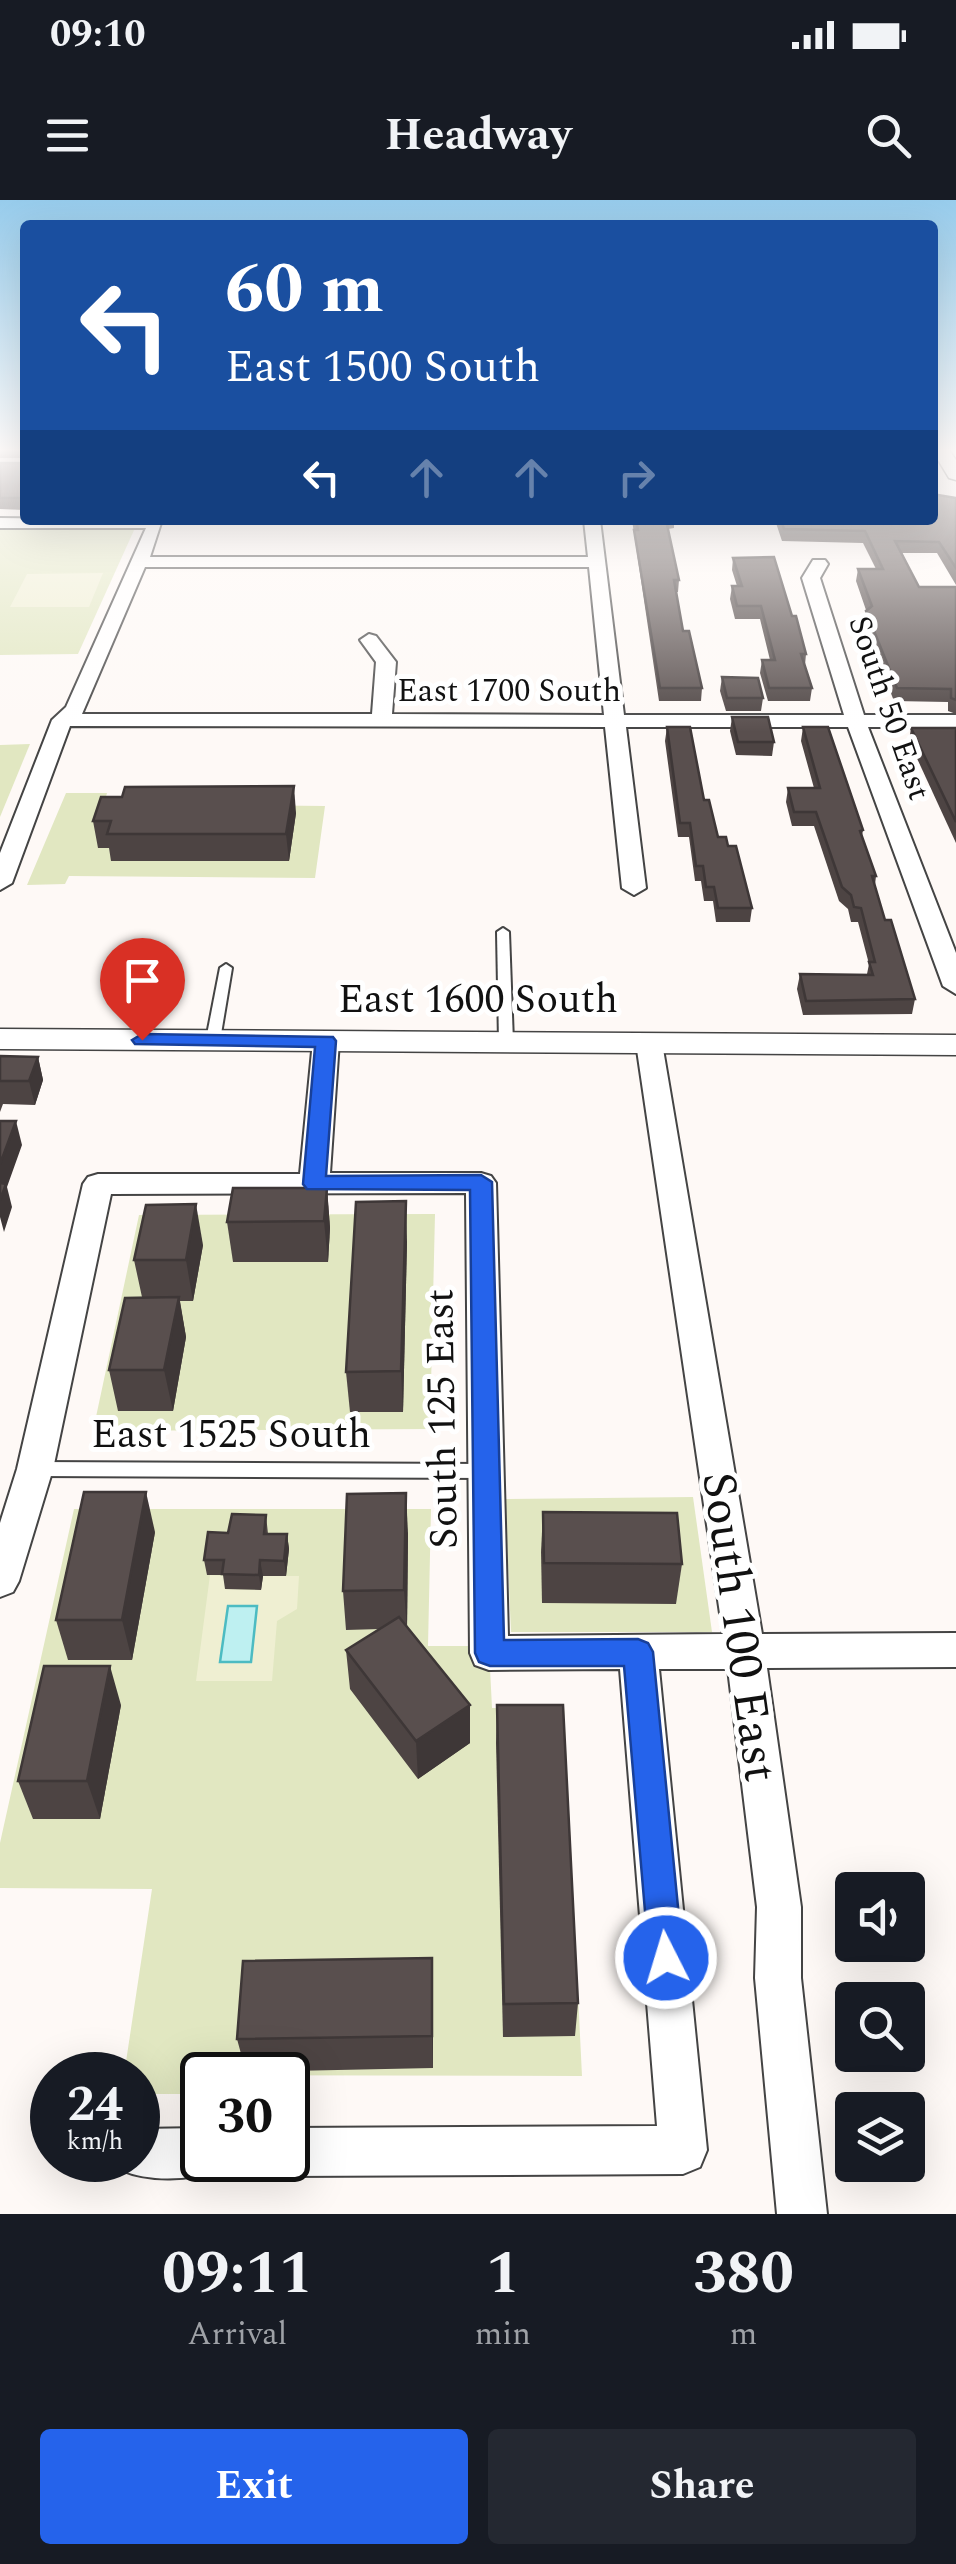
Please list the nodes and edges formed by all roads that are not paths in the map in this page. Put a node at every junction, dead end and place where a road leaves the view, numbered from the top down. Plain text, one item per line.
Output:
1 (147, 544) edge
2 (595, 544) edge
3 (139, 562) junction
4 (597, 562) junction
5 (819, 564) dead end
6 (369, 640) dead end
7 (62, 720) junction
8 (382, 720) junction
9 (616, 720) junction
10 (856, 721) junction
11 (956, 722) edge
12 (0, 883) edge
13 (634, 888) dead end
14 (504, 932) dead end
15 (226, 968) dead end
16 (956, 986) edge
17 (0, 1039) edge
18 (213, 1040) junction
19 (326, 1041) junction
20 (506, 1042) junction
21 (649, 1043) junction
22 (956, 1045) edge
23 (314, 1184) junction
24 (35, 1469) junction
25 (487, 1471) junction
26 (0, 1580) edge
27 (744, 1650) junction
28 (956, 1650) edge
29 (638, 1652) junction
30 (310, 2152) edge
31 (802, 2214) edge

1 - 3 street
2 - 4 street
3 - 4 street
3 - 7 street
4 - 9 street
5 - 10 street, South 50 East
6 - 8 street
7 - 8 street, East 1700 South
7 - 12 street
8 - 9 street, East 1700 South
9 - 10 street, East 1700 South
9 - 13 street
10 - 11 street, East 1700 South
10 - 16 street, South 50 East
14 - 20 lane
15 - 18 lane
17 - 18 street, East 1600 South
18 - 19 street, East 1600 South
19 - 20 street, East 1600 South
19 - 23 street
20 - 21 street, East 1600 South
21 - 22 street, East 1600 South
21 - 27 street, South 100 East
23 - 24 street
23 - 25 street, South 125 East
24 - 25 lane, East 1525 South
24 - 26 street
25 - 29 street, South 125 East
27 - 28 street
27 - 29 street
27 - 31 street, South 100 East
29 - 30 street

